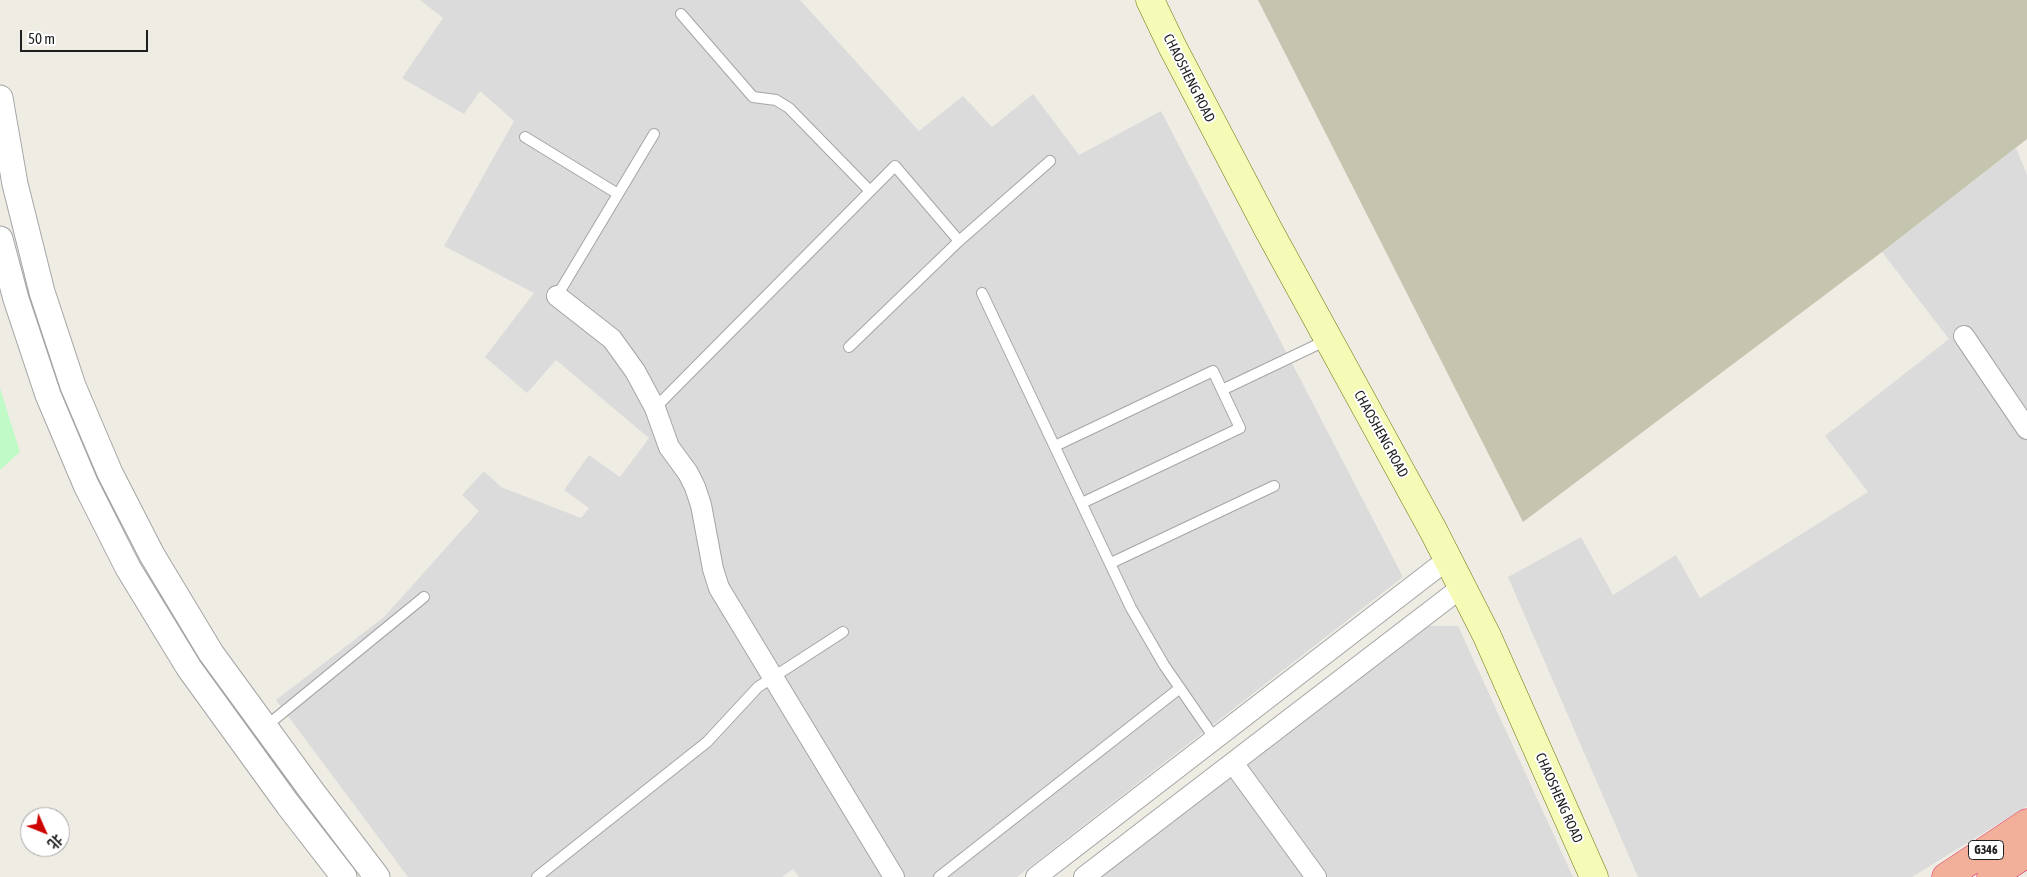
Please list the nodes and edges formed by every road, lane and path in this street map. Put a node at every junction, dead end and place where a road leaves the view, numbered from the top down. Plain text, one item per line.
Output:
1 (1150, 0) edge
2 (1170, 0) edge
3 (681, 14) dead end
4 (0, 98) edge
5 (654, 134) dead end
6 (525, 137) dead end
7 (1050, 161) dead end
8 (870, 191) junction
9 (618, 194) junction
10 (0, 239) edge
11 (959, 241) junction
12 (982, 293) dead end
13 (557, 296) joint
14 (1964, 336) dead end
15 (1328, 339) junction
16 (849, 347) dead end
17 (1222, 390) junction
18 (655, 408) junction
19 (2027, 430) edge
20 (1055, 446) junction
21 (1274, 486) dead end
22 (1082, 503) junction
23 (1448, 560) junction
24 (1111, 564) junction
25 (1462, 587) junction
26 (424, 597) dead end
27 (843, 632) dead end
28 (774, 677) junction
29 (1180, 688) junction
30 (264, 726) junction
31 (1215, 739) junction
32 (1233, 763) junction
33 (2027, 823) edge
34 (2027, 853) edge
35 (939, 876) edge
36 (344, 877) edge
37 (378, 877) edge
38 (537, 877) edge
39 (894, 877) edge
40 (1036, 877) edge
41 (1084, 877) edge
42 (1316, 877) edge
43 (1594, 877) edge
44 (1613, 877) edge
45 (1946, 877) edge
46 (1991, 877) edge

1 - 15 main road, CHAOSHENG ROAD
2 - 44 main road, CHAOSHENG ROAD
3 - 8 lane
4 - 30 street
5 - 9 lane
6 - 9 lane
7 - 11 lane
8 - 11 lane
8 - 18 lane
9 - 13 lane
10 - 36 street
11 - 16 lane
12 - 20 lane
13 - 18 street
14 - 19 street
15 - 17 lane
15 - 23 main road, CHAOSHENG ROAD
17 - 20 lane
17 - 22 lane
18 - 28 street
20 - 22 lane
21 - 24 lane
22 - 24 lane
23 - 25 main road, CHAOSHENG ROAD
23 - 31 street
24 - 29 lane
25 - 32 street
25 - 43 main road, CHAOSHENG ROAD
26 - 30 lane
27 - 28 lane
28 - 38 lane
28 - 39 street
29 - 31 lane
29 - 35 lane
30 - 37 street
31 - 40 street
32 - 41 street
32 - 42 street
33 - 45 highway, G346
34 - 46 highway, G346

